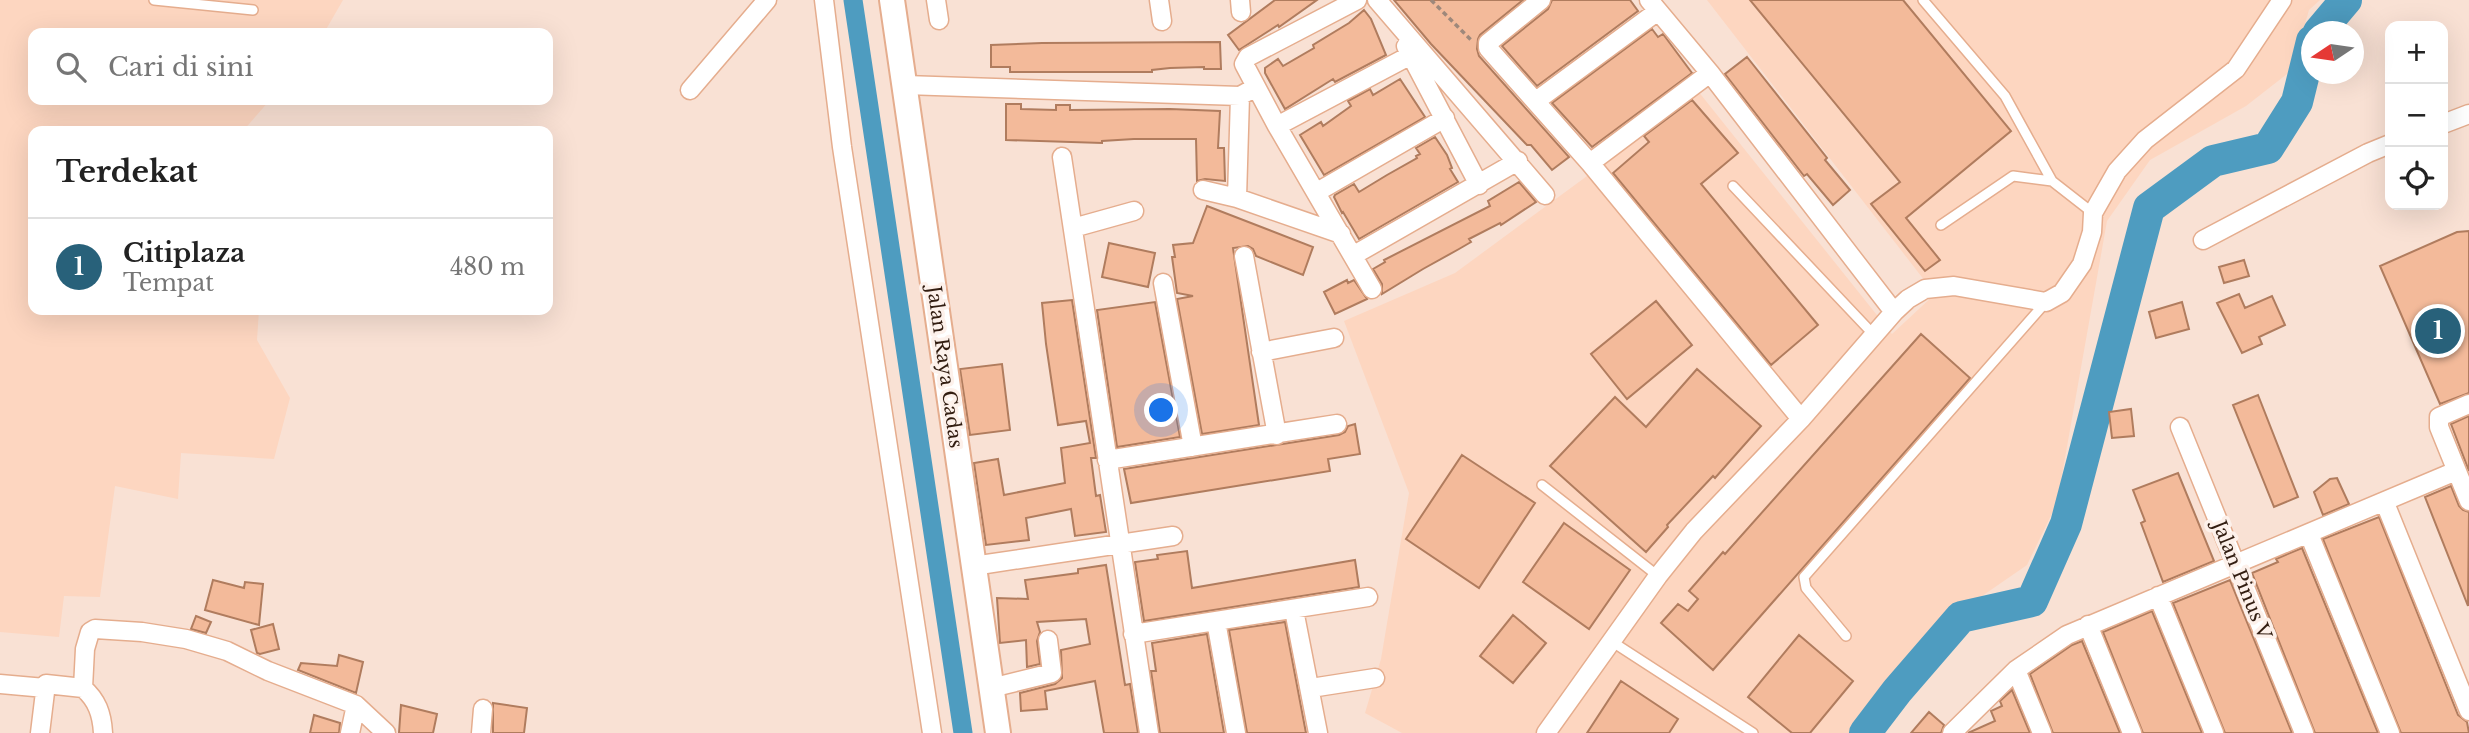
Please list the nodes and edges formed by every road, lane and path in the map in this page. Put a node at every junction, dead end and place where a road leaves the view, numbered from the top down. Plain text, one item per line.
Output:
1 (154, 0) edge
2 (767, 0) edge
3 (824, 0) edge
4 (892, 0) edge
5 (936, 0) edge
6 (1159, 0) edge
7 (1357, 0) edge
8 (1377, 0) edge
9 (1431, 0) edge
10 (1541, 0) edge
11 (1923, 0) edge
12 (2282, 0) edge
13 (1653, 5) edge
14 (253, 10) dead end
15 (939, 20) dead end
16 (1162, 21) dead end
17 (1395, 23) junction
18 (1488, 46) junction
19 (1410, 55) junction
20 (1710, 73) junction
21 (905, 85) junction
22 (690, 90) dead end
23 (1248, 92) junction
24 (1535, 101) junction
25 (2469, 114) edge
26 (1445, 118) junction
27 (2448, 122) edge
28 (1277, 126) junction
29 (2385, 146) edge
30 (1062, 157) dead end
31 (1518, 161) junction
32 (1590, 163) junction
33 (2052, 181) junction
34 (1479, 185) junction
35 (1733, 186) dead end
36 (1203, 190) dead end
37 (1317, 192) junction
38 (1545, 195) dead end
39 (1237, 198) junction
40 (1134, 211) dead end
41 (2093, 213) junction
42 (1941, 225) dead end
43 (1073, 228) junction
44 (1341, 234) junction
45 (2203, 240) dead end
46 (1354, 255) junction
47 (1244, 256) dead end
48 (1163, 283) dead end
49 (1372, 289) dead end
50 (2046, 302) junction
51 (1894, 312) junction
52 (1874, 335) junction
53 (1334, 338) dead end
54 (1261, 352) junction
55 (2469, 404) edge
56 (1801, 419) junction
57 (1337, 425) dead end
58 (2180, 427) dead end
59 (1277, 435) junction
60 (1193, 447) junction
61 (1107, 460) junction
62 (2456, 471) junction
63 (1542, 485) dead end
64 (2469, 502) edge
65 (2385, 503) junction
66 (2309, 534) junction
67 (1173, 536) dead end
68 (1120, 545) junction
69 (2236, 564) junction
70 (973, 566) junction
71 (1658, 576) junction
72 (2158, 596) junction
73 (1368, 597) dead end
74 (1294, 610) junction
75 (1216, 621) junction
76 (2088, 625) junction
77 (1133, 634) junction
78 (1846, 636) dead end
79 (1048, 640) dead end
80 (1611, 641) junction
81 (2016, 670) junction
82 (1376, 678) dead end
83 (0, 684) edge
84 (46, 688) junction
85 (83, 688) junction
86 (991, 688) junction
87 (1311, 688) junction
88 (356, 705) junction
89 (483, 709) dead end
90 (2469, 711) edge
91 (40, 733) edge
92 (103, 733) edge
93 (350, 733) edge
94 (386, 733) edge
95 (481, 733) edge
96 (932, 733) edge
97 (998, 733) edge
98 (1149, 733) edge
99 (1236, 733) edge
100 (1318, 733) edge
101 (1546, 733) edge
102 (1753, 733) edge
103 (1952, 733) edge
104 (2042, 733) edge
105 (2132, 733) edge
106 (2214, 733) edge
107 (2304, 733) edge
108 (2390, 733) edge

1 - 14 lane
2 - 22 street
3 - 96 street
4 - 21 street, Jalan Raya Cadas
5 - 15 street
6 - 16 street
7 - 23 street
8 - 17 street
9 - 18 path
10 - 18 street
11 - 33 lane
12 - 41 street
13 - 20 street
13 - 24 street
17 - 19 street
17 - 31 street
18 - 24 street
19 - 26 street
19 - 28 street
20 - 32 street
20 - 51 street
21 - 23 street
21 - 70 street, Jalan Raya Cadas
23 - 28 street
23 - 39 street
24 - 32 street
25 - 27 street
26 - 34 street
26 - 37 street
28 - 37 street
29 - 45 street
30 - 43 street
31 - 34 street
31 - 38 street
32 - 56 street
33 - 41 lane
33 - 42 lane
34 - 46 street
35 - 52 lane
36 - 39 street
37 - 44 street
39 - 44 street
40 - 43 street
41 - 50 street
43 - 61 street
44 - 46 street
46 - 49 street
47 - 54 street
48 - 60 street
50 - 51 street
50 - 78 lane
51 - 52 street
52 - 56 street
53 - 54 street
54 - 59 street
55 - 62 street
56 - 71 street
57 - 59 street
58 - 69 street, Jalan Pinus V
59 - 60 street
60 - 61 street
61 - 68 street
62 - 64 street
62 - 65 street
63 - 71 lane
65 - 66 street
65 - 90 street
66 - 69 street
66 - 108 street
67 - 68 street
68 - 70 street
68 - 77 street
69 - 72 street
69 - 107 street, Jalan Pinus V
70 - 86 street, Jalan Raya Cadas
71 - 80 street
72 - 76 street
72 - 106 street
73 - 74 street
74 - 75 street
74 - 87 street
75 - 77 street
75 - 99 street
76 - 81 street
76 - 105 street
77 - 98 street
79 - 86 street
80 - 101 street
80 - 102 lane
81 - 103 street
81 - 104 street
82 - 87 street
83 - 84 street
84 - 85 street
84 - 91 street
85 - 88 street
85 - 92 street
86 - 97 street, Jalan Raya Cadas
87 - 100 street
88 - 93 street
88 - 94 street
89 - 95 street

